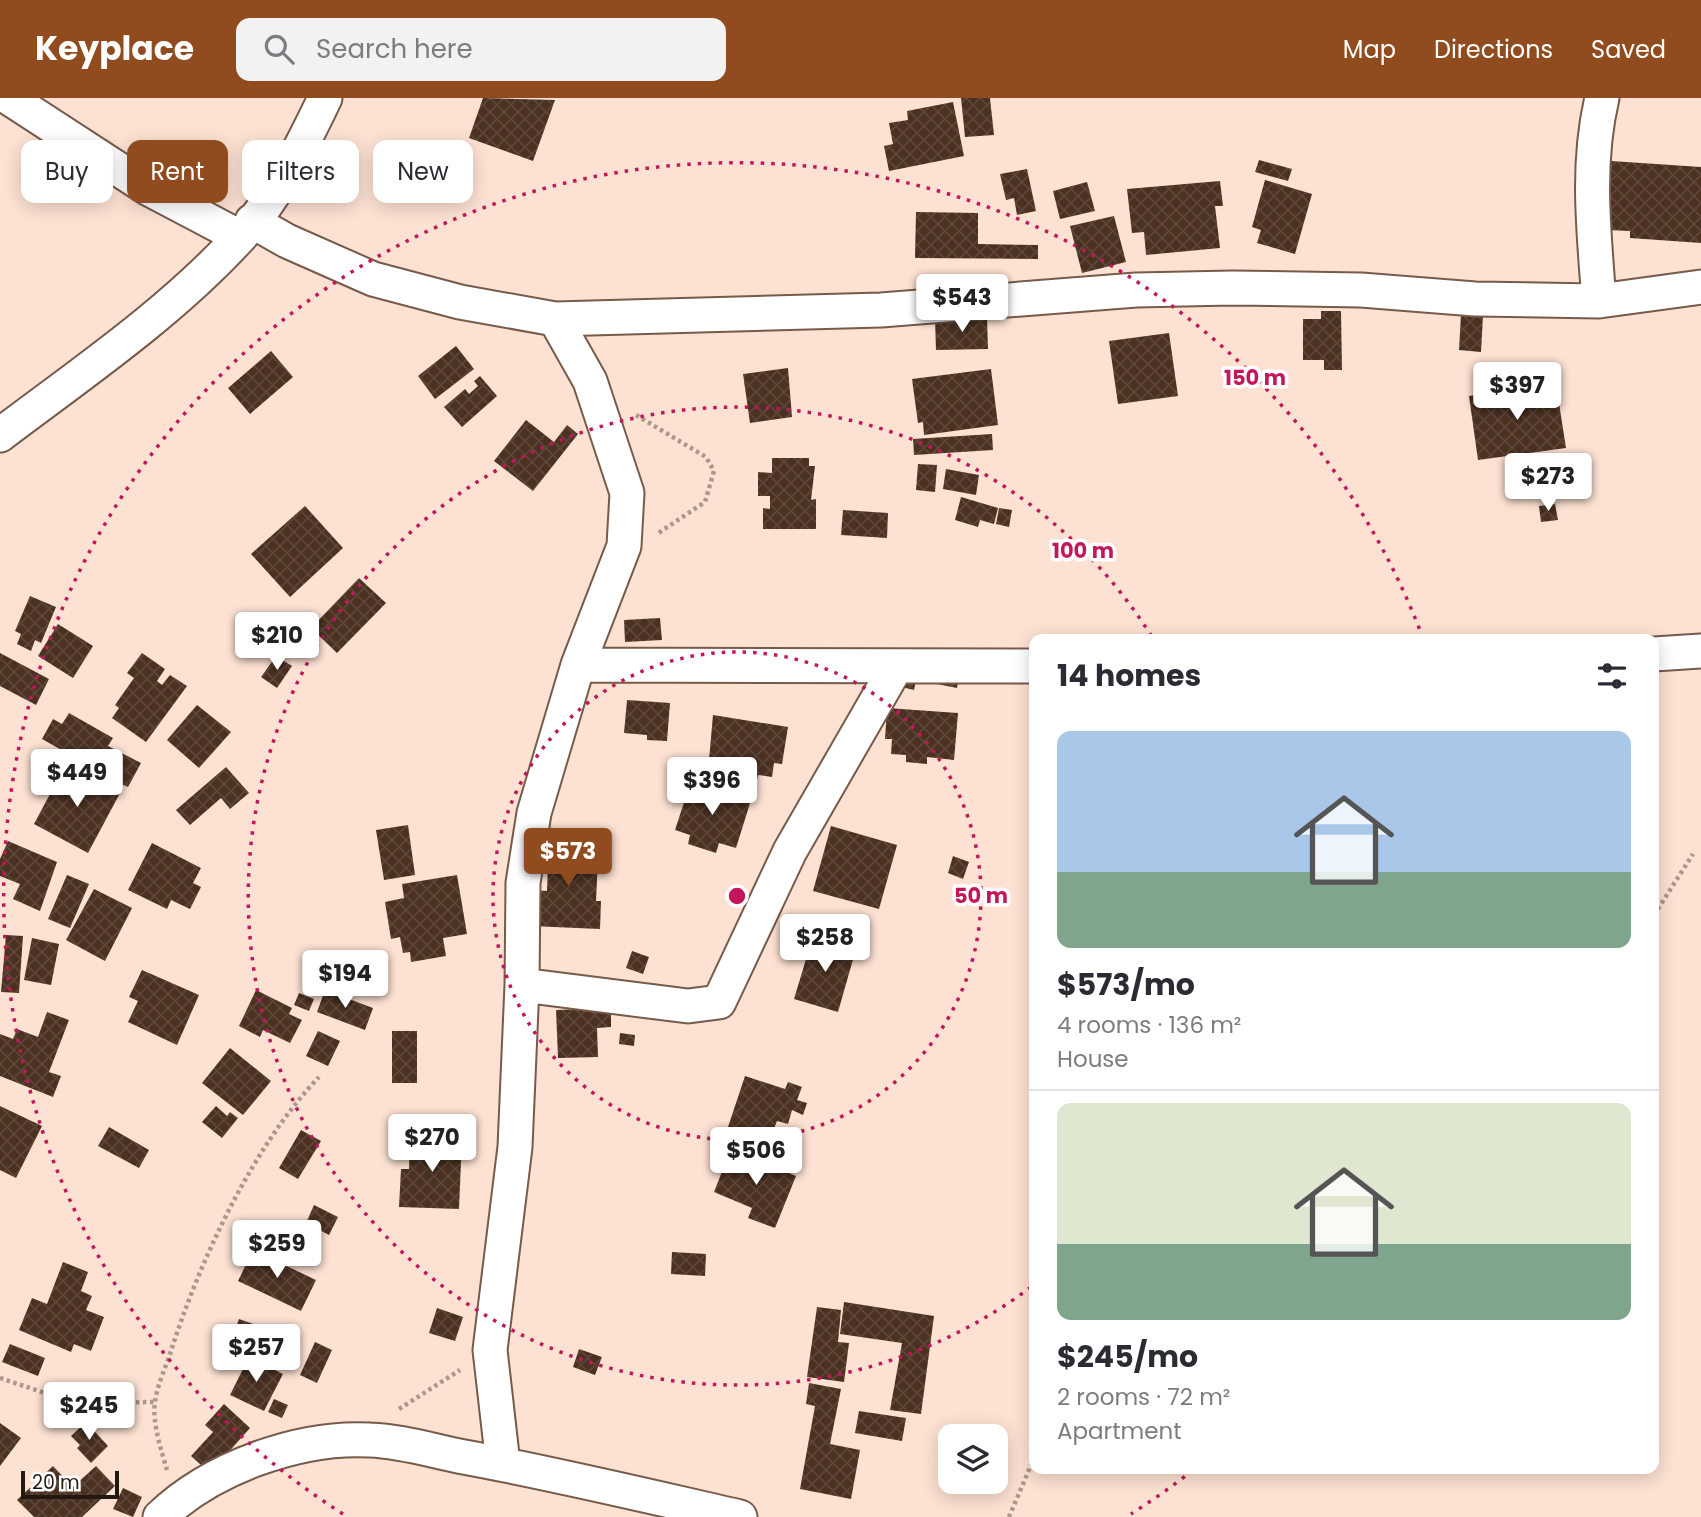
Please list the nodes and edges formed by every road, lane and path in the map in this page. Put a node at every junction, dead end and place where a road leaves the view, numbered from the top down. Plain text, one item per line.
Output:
1 (9, 98) edge
2 (325, 98) edge
3 (1602, 98) edge
4 (246, 229) junction
5 (1701, 286) edge
6 (1599, 301) junction
7 (555, 318) junction
8 (629, 410) dead end
9 (0, 435) edge
10 (624, 546) junction
11 (1701, 651) edge
12 (1659, 654) edge
13 (578, 665) junction
14 (1029, 666) edge
15 (896, 667) junction
16 (1693, 854) dead end
17 (1659, 907) edge
18 (522, 985) junction
19 (320, 1077) dead end
20 (490, 1350) junction
21 (0, 1378) edge
22 (155, 1402) junction
23 (371, 1440) junction
24 (503, 1464) junction
25 (1029, 1470) edge
26 (169, 1509) edge
27 (740, 1517) edge
28 (1009, 1517) edge

1 - 4 street
2 - 4 street
3 - 6 street
4 - 7 street
4 - 9 street
5 - 6 street
6 - 7 street
7 - 10 street
8 - 10 path
10 - 13 street
11 - 12 street
13 - 15 street
13 - 18 street
14 - 15 street
15 - 18 street
16 - 17 path
18 - 20 street
19 - 22 path
20 - 23 path
20 - 24 street
21 - 22 path
22 - 26 path
23 - 24 street
23 - 26 street
24 - 27 street
25 - 28 path

